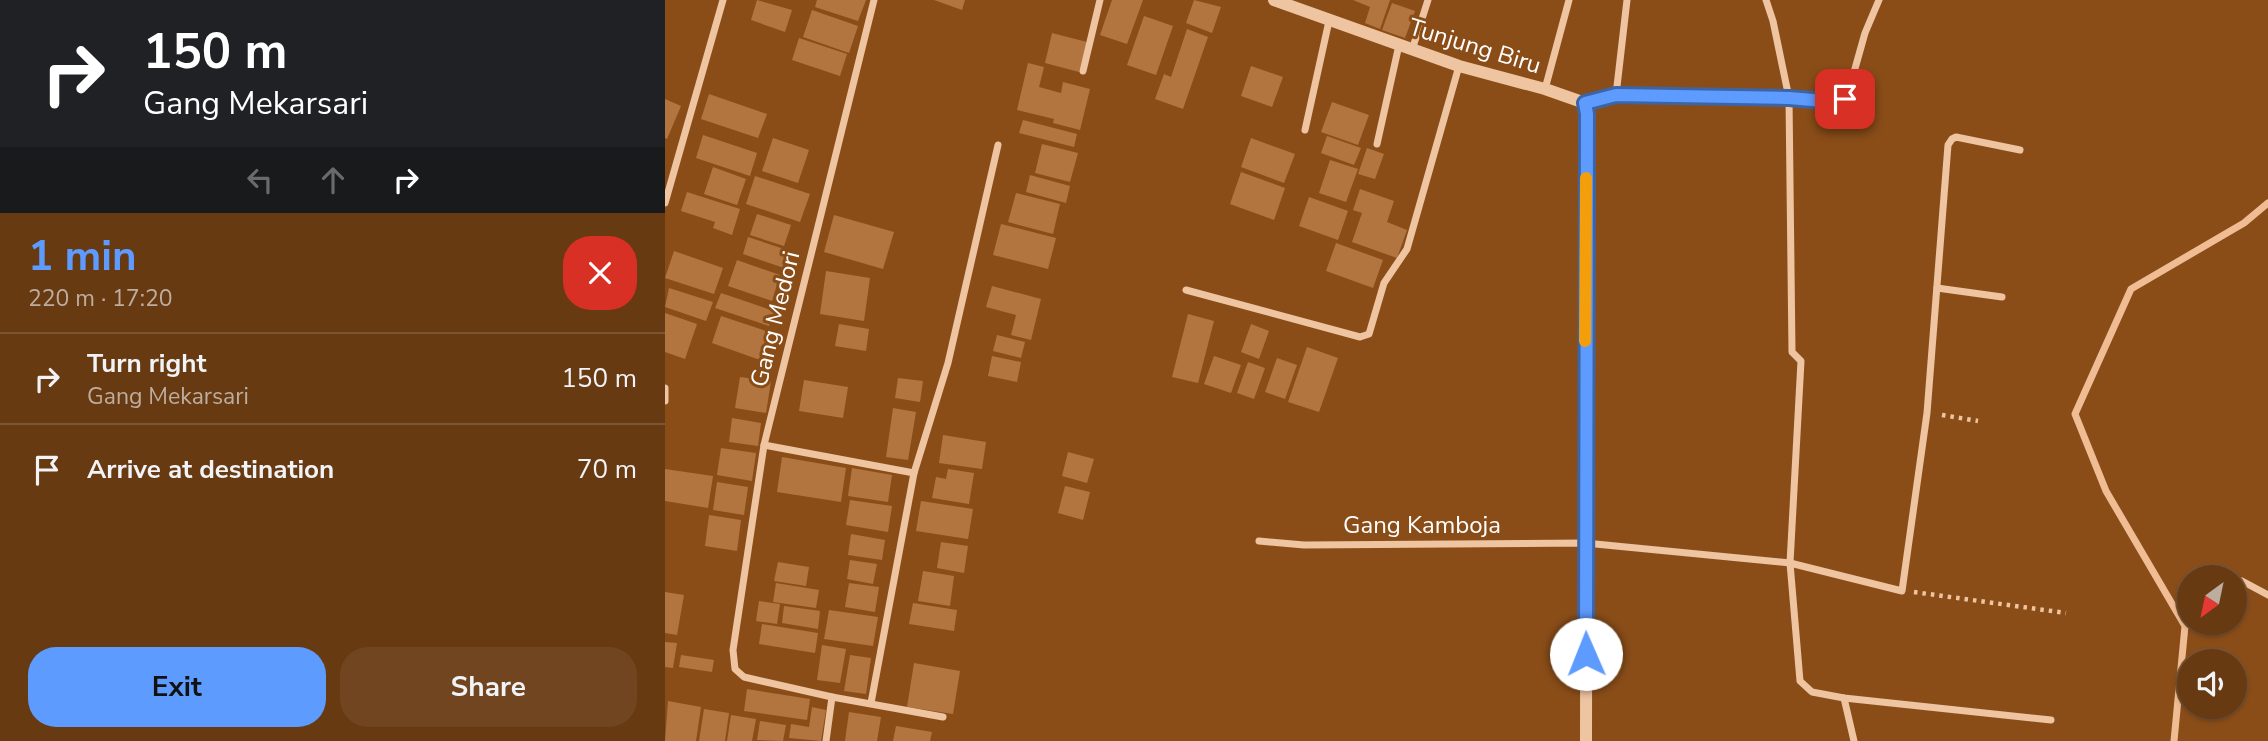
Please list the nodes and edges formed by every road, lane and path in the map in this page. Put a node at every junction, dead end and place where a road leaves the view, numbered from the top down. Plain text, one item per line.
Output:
1 (723, 0) edge
2 (874, 0) edge
3 (1100, 0) edge
4 (1274, 0) edge
5 (1428, 0) edge
6 (1569, 0) edge
7 (1627, 0) edge
8 (1766, 0) edge
9 (1879, 0) edge
10 (1329, 21) junction
11 (1399, 45) junction
12 (1412, 50) junction
13 (1459, 66) junction
14 (1083, 71) dead end
15 (1545, 89) junction
16 (1616, 95) junction
17 (1789, 98) junction
18 (1585, 103) junction
19 (1305, 130) dead end
20 (1377, 144) dead end
21 (998, 145) dead end
22 (2020, 150) dead end
23 (665, 203) edge
24 (1937, 288) junction
25 (1186, 290) dead end
26 (2001, 297) dead end
27 (665, 388) edge
28 (665, 401) edge
29 (1927, 413) junction
30 (1978, 421) dead end
31 (764, 445) junction
32 (914, 472) junction
33 (1259, 541) dead end
34 (1585, 543) junction
35 (1790, 563) junction
36 (2247, 583) edge
37 (1902, 591) junction
38 (2268, 595) edge
39 (2066, 613) dead end
40 (832, 697) junction
41 (1844, 698) junction
42 (871, 703) junction
43 (943, 717) dead end
44 (2050, 720) dead end
45 (826, 741) edge
46 (1586, 741) edge
47 (1854, 741) edge

1 - 23 street
2 - 31 street, Gang Medori
3 - 14 street
4 - 10 street, Tunjung Biru
5 - 12 street
6 - 15 street
7 - 16 street
8 - 17 street
9 - 17 street
10 - 11 street, Tunjung Biru
10 - 19 street
11 - 12 street, Tunjung Biru
11 - 20 street
12 - 13 street, Tunjung Biru
13 - 15 street, Tunjung Biru
13 - 25 street
15 - 18 street, Tunjung Biru
16 - 17 street
16 - 18 street
17 - 35 street
18 - 34 street
21 - 32 street
22 - 24 street
24 - 26 street
24 - 29 street
27 - 28 street
29 - 30 path
29 - 37 street
31 - 32 street
31 - 40 street, Gang Medori
32 - 42 street
33 - 34 street, Gang Kamboja
34 - 35 street, Gang Kamboja
34 - 46 street
35 - 37 street, Gang Kamboja
35 - 41 street
36 - 38 street
37 - 39 path
40 - 42 street
40 - 45 street
41 - 44 street
41 - 47 street
42 - 43 street

